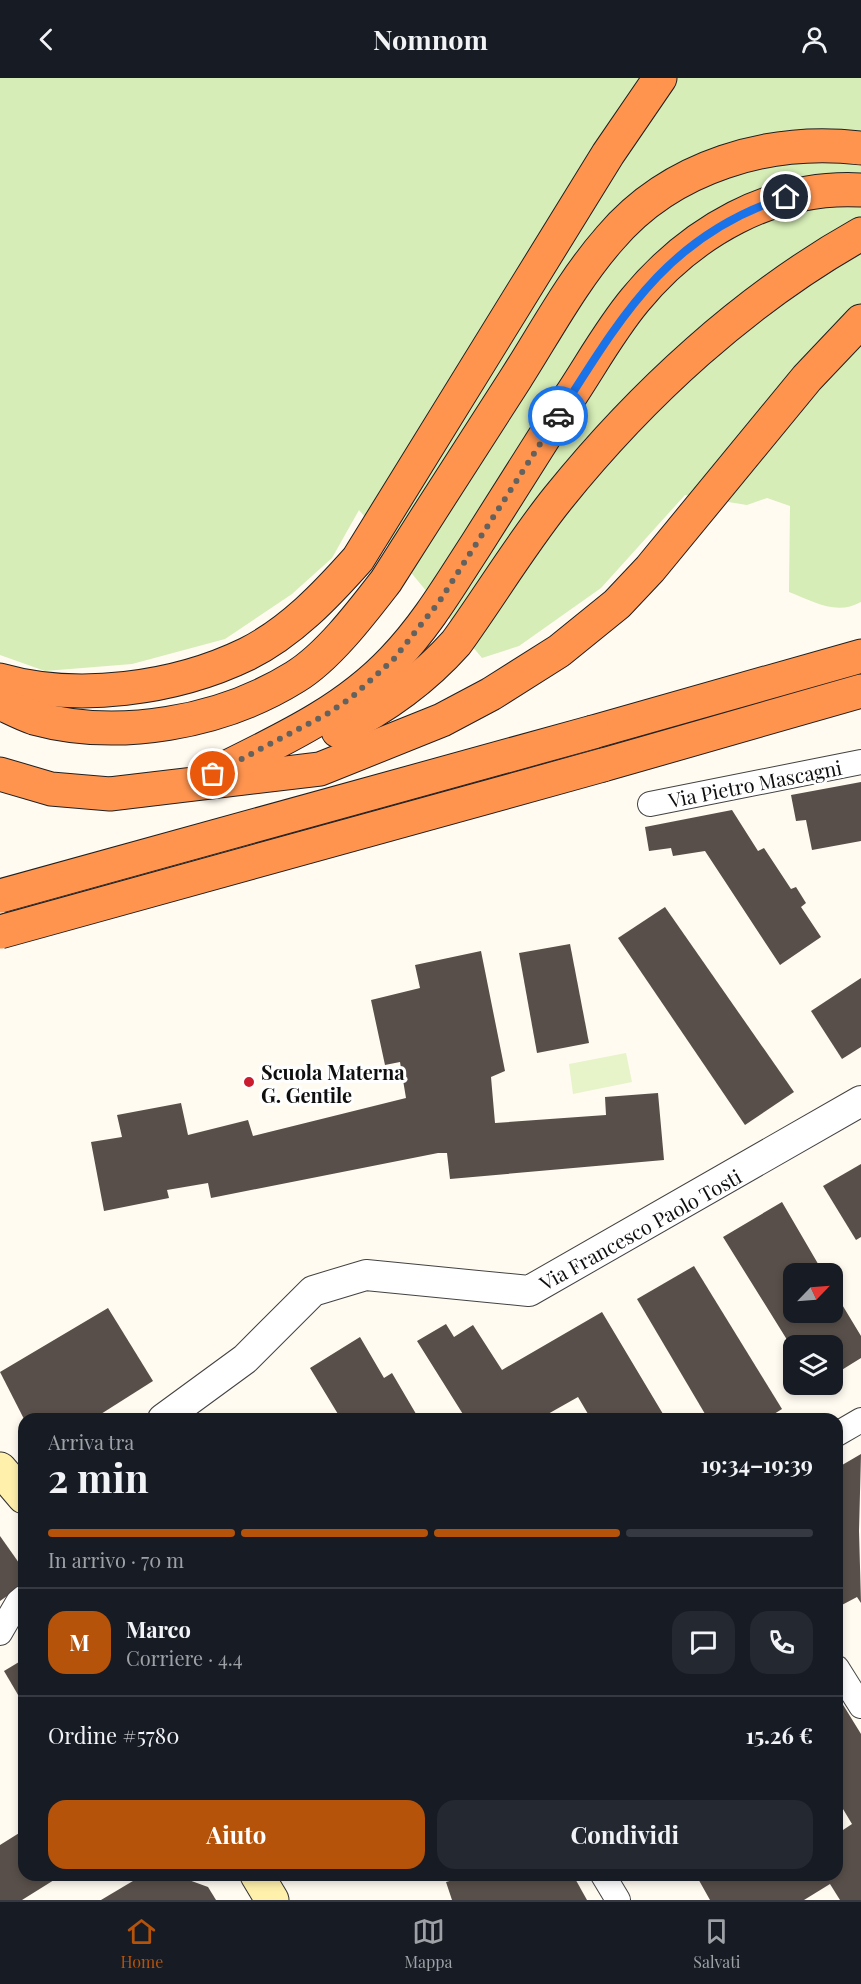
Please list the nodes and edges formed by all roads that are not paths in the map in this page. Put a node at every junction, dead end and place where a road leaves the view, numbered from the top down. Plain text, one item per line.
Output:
1 (660, 78) edge
2 (861, 148) edge
3 (861, 190) edge
4 (861, 234) edge
5 (861, 321) edge
6 (861, 656) edge
7 (0, 680) edge
8 (861, 692) edge
9 (0, 703) edge
10 (861, 762) edge
11 (0, 774) edge
12 (193, 784) junction
13 (650, 804) dead end
14 (0, 896) edge
15 (0, 932) edge
16 (861, 1101) edge
17 (171, 1413) edge
18 (861, 1420) edge
19 (843, 1430) edge
20 (0, 1469) edge
21 (18, 1490) edge
22 (0, 1493) edge
23 (18, 1503) edge
24 (18, 1602) edge
25 (0, 1633) edge
26 (843, 1678) edge
27 (861, 1706) edge
28 (261, 1881) edge
29 (607, 1881) edge
30 (272, 1900) edge
31 (618, 1900) edge

1 - 7 highway
2 - 9 highway
3 - 12 highway
4 - 12 highway
5 - 12 highway
6 - 14 highway, bridge
8 - 15 highway, bridge
10 - 13 street, Via Pietro Mascagni
11 - 12 highway
16 - 17 street, Via Francesco Paolo Tosti
18 - 19 street
20 - 21 main road
22 - 23 main road
24 - 25 street
26 - 27 street
28 - 30 main road
29 - 31 street

